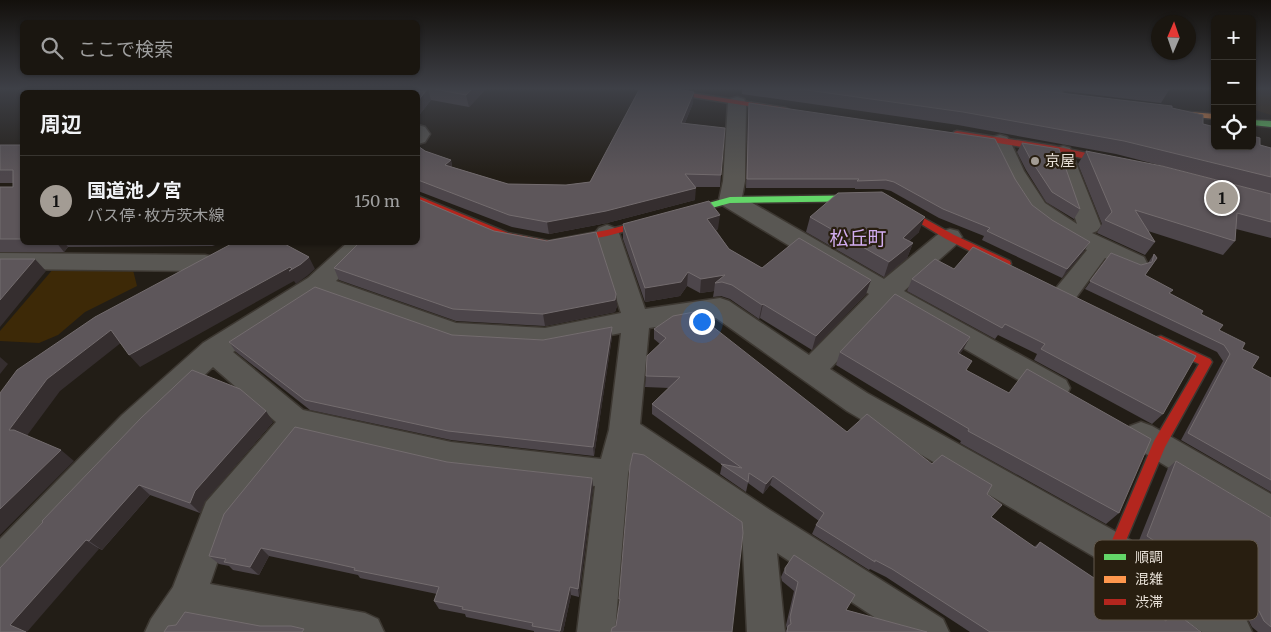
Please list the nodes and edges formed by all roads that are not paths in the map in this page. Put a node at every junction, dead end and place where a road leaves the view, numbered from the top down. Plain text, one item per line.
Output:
1 (736, 117) edge
2 (1256, 122) edge
3 (1271, 124) edge
4 (948, 133) edge
5 (1000, 141) junction
6 (1063, 152) junction
7 (1133, 166) edge
8 (420, 200) edge
9 (730, 200) junction
10 (1089, 226) dead end
11 (607, 233) junction
12 (950, 236) junction
13 (359, 245) edge
14 (1094, 256) dead end
15 (0, 261) edge
16 (1135, 263) edge
17 (1012, 267) edge
18 (317, 284) junction
19 (162, 285) edge
20 (886, 292) junction
21 (1066, 293) edge
22 (636, 320) junction
23 (1154, 336) edge
24 (213, 351) junction
25 (811, 371) junction
26 (1081, 402) edge
27 (295, 421) junction
28 (1116, 421) edge
29 (624, 430) junction
30 (1159, 445) junction
31 (612, 474) junction
32 (1271, 512) edge
33 (758, 521) junction
34 (1098, 540) edge
35 (1119, 540) edge
36 (0, 563) edge
37 (187, 598) junction
38 (1216, 620) edge
39 (164, 632) edge
40 (365, 632) edge
41 (596, 632) edge
42 (766, 632) edge
43 (930, 632) edge
44 (1233, 632) edge

1 - 9 street
2 - 3 street
4 - 5 street
5 - 6 street
5 - 16 street
6 - 7 street
6 - 10 street
8 - 11 street
9 - 11 street
9 - 12 street
9 - 20 street
11 - 22 street
12 - 17 street
12 - 20 street
13 - 18 street
14 - 21 street
15 - 19 street
18 - 22 street
18 - 24 street
20 - 25 street
20 - 26 street
22 - 25 street
22 - 29 street
23 - 30 street
24 - 27 street
24 - 36 street
25 - 34 street
27 - 31 street
27 - 37 street
28 - 30 street
29 - 31 street
29 - 33 street
30 - 32 street
30 - 35 street
31 - 41 street
33 - 42 street
33 - 43 street
37 - 39 street
37 - 40 street
38 - 44 street

